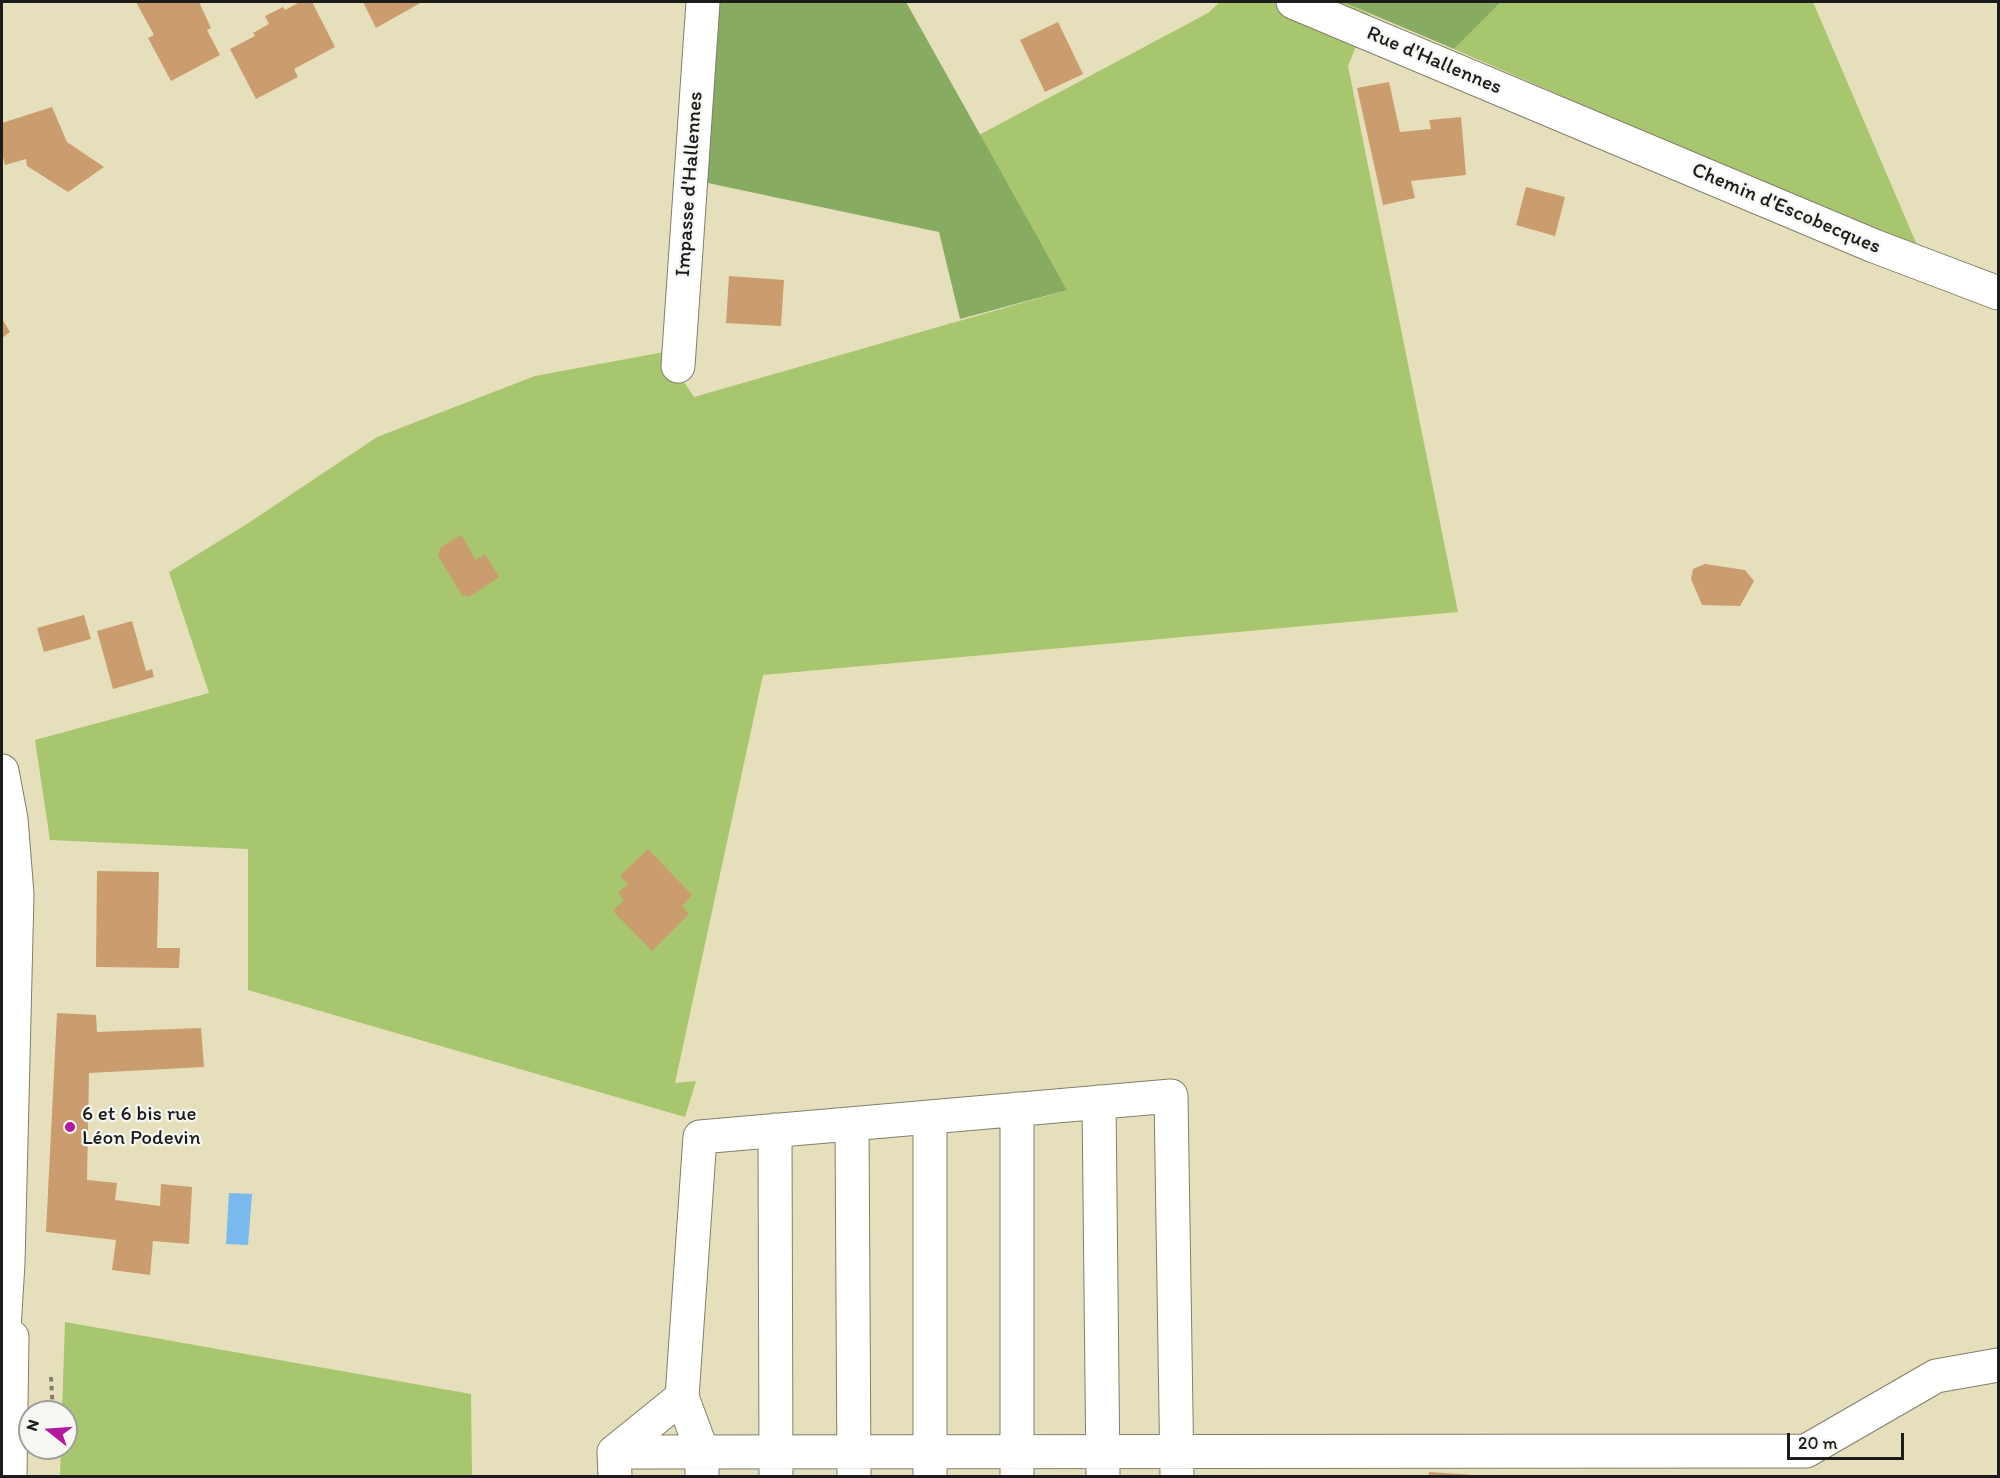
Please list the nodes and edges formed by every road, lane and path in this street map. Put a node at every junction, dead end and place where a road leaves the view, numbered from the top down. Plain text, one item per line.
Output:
1 (703, 2) edge
2 (1293, 2) edge
3 (1576, 121) joint
4 (1998, 293) edge
5 (678, 366) dead end
6 (2, 771) edge
7 (1099, 1102) junction
8 (1017, 1109) junction
9 (930, 1117) junction
10 (852, 1124) junction
11 (775, 1130) junction
12 (8, 1263) junction
13 (2, 1362) edge
14 (1998, 1365) edge
15 (681, 1397) junction
16 (1177, 1463) edge
17 (614, 1464) edge
18 (702, 1464) edge
19 (776, 1464) edge
20 (854, 1464) edge
21 (930, 1464) edge
22 (1017, 1464) edge
23 (1103, 1464) edge
24 (10, 1476) edge

1 - 5 street, Impasse d'Hallennes
2 - 3 street, Rue d'Hallennes
3 - 4 street, Chemin d'Escobecques
6 - 12 street
7 - 8 street
7 - 16 street
7 - 23 street
8 - 9 street
8 - 22 street
9 - 10 street
9 - 21 street
10 - 11 street
10 - 20 street
11 - 15 street
11 - 19 street
12 - 13 street
12 - 24 street
14 - 16 street
15 - 17 street
15 - 18 street
16 - 23 street
17 - 18 street
18 - 19 street
19 - 20 street
20 - 21 street
21 - 22 street
22 - 23 street

